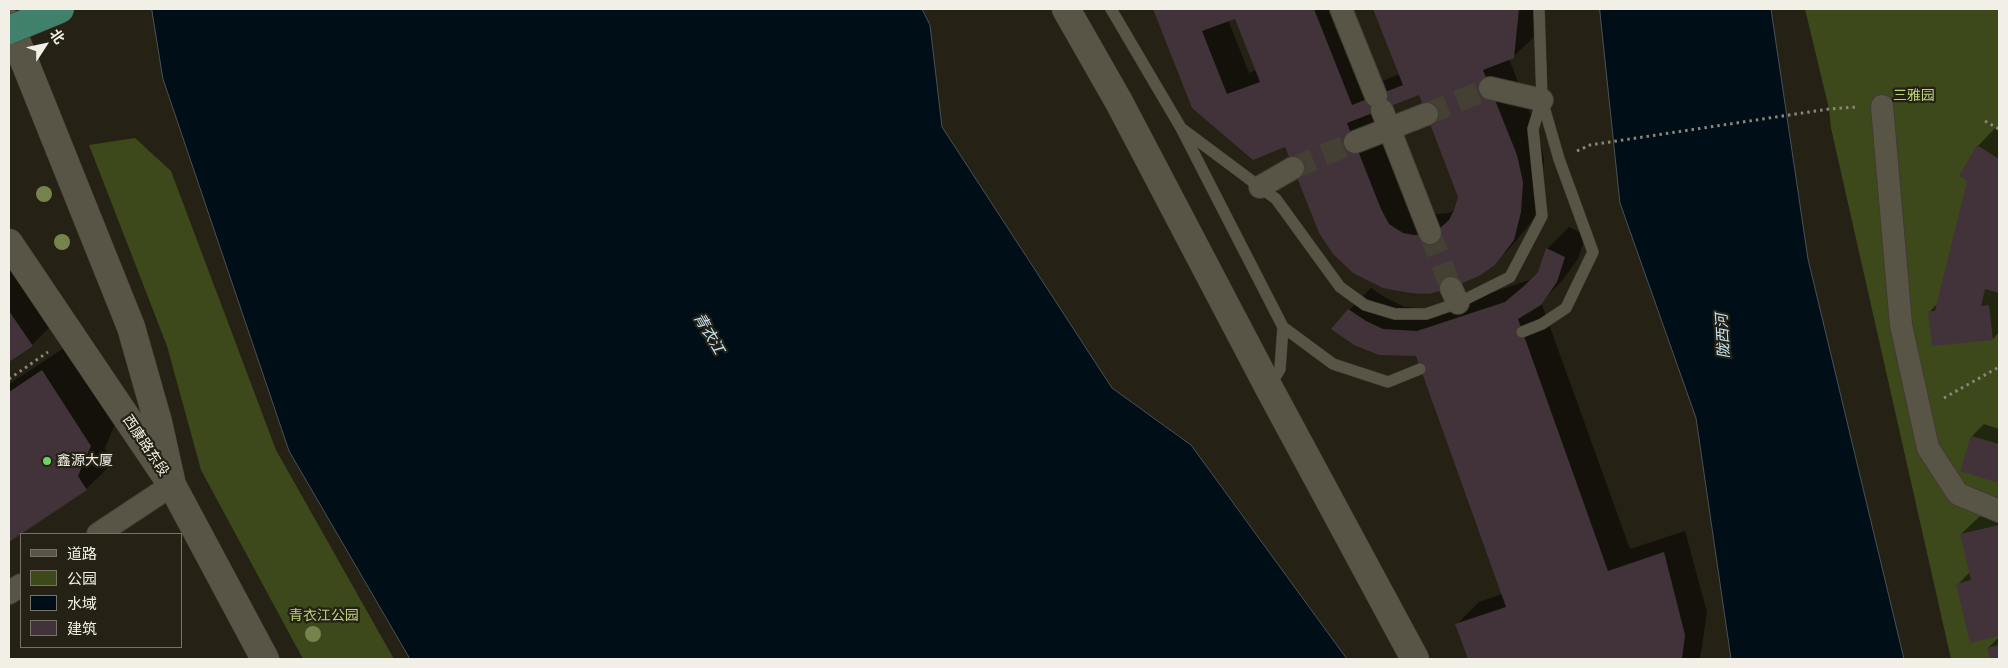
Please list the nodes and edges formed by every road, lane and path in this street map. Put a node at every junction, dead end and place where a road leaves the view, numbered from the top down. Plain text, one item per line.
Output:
1 (60, 9) edge
2 (1066, 9) edge
3 (1111, 9) edge
4 (1342, 9) edge
5 (1539, 9) edge
6 (9, 23) edge
7 (9, 30) edge
8 (1490, 88) tunnel mouth
9 (1542, 100) junction
10 (1882, 106) dead end
11 (1830, 109) dead end
12 (1382, 112) junction
13 (1427, 114) tunnel mouth
14 (1985, 121) dead end
15 (1181, 128) junction
16 (1999, 129) edge
17 (1355, 142) tunnel mouth
18 (1590, 145) dead end
19 (1293, 168) tunnel mouth
20 (1260, 187) junction
21 (1430, 233) tunnel mouth
22 (9, 243) edge
23 (1283, 327) junction
24 (1522, 332) dead end
25 (71, 336) junction
26 (1999, 367) edge
27 (1420, 369) dead end
28 (9, 379) edge
29 (1269, 388) junction
30 (1920, 412) junction
31 (172, 485) junction
32 (1999, 511) edge
33 (100, 533) edge
34 (20, 586) edge
35 (9, 593) edge
36 (265, 659) edge
37 (1415, 659) edge

1 - 7 main road, bridge
2 - 29 street
3 - 15 lane
4 - 12 street
5 - 9 lane
6 - 31 street
8 - 9 street
9 - 20 lane
9 - 24 lane
10 - 30 street
11 - 18 path
12 - 13 street
12 - 17 street
12 - 21 street
14 - 16 path
15 - 20 lane
15 - 23 lane
19 - 20 street
22 - 25 street, 西康路东段
23 - 27 lane
23 - 29 lane
25 - 28 path
25 - 31 street, 西康路东段
26 - 30 path
29 - 37 street
30 - 32 street
31 - 33 street
31 - 36 street, 西康路东段
34 - 35 street

